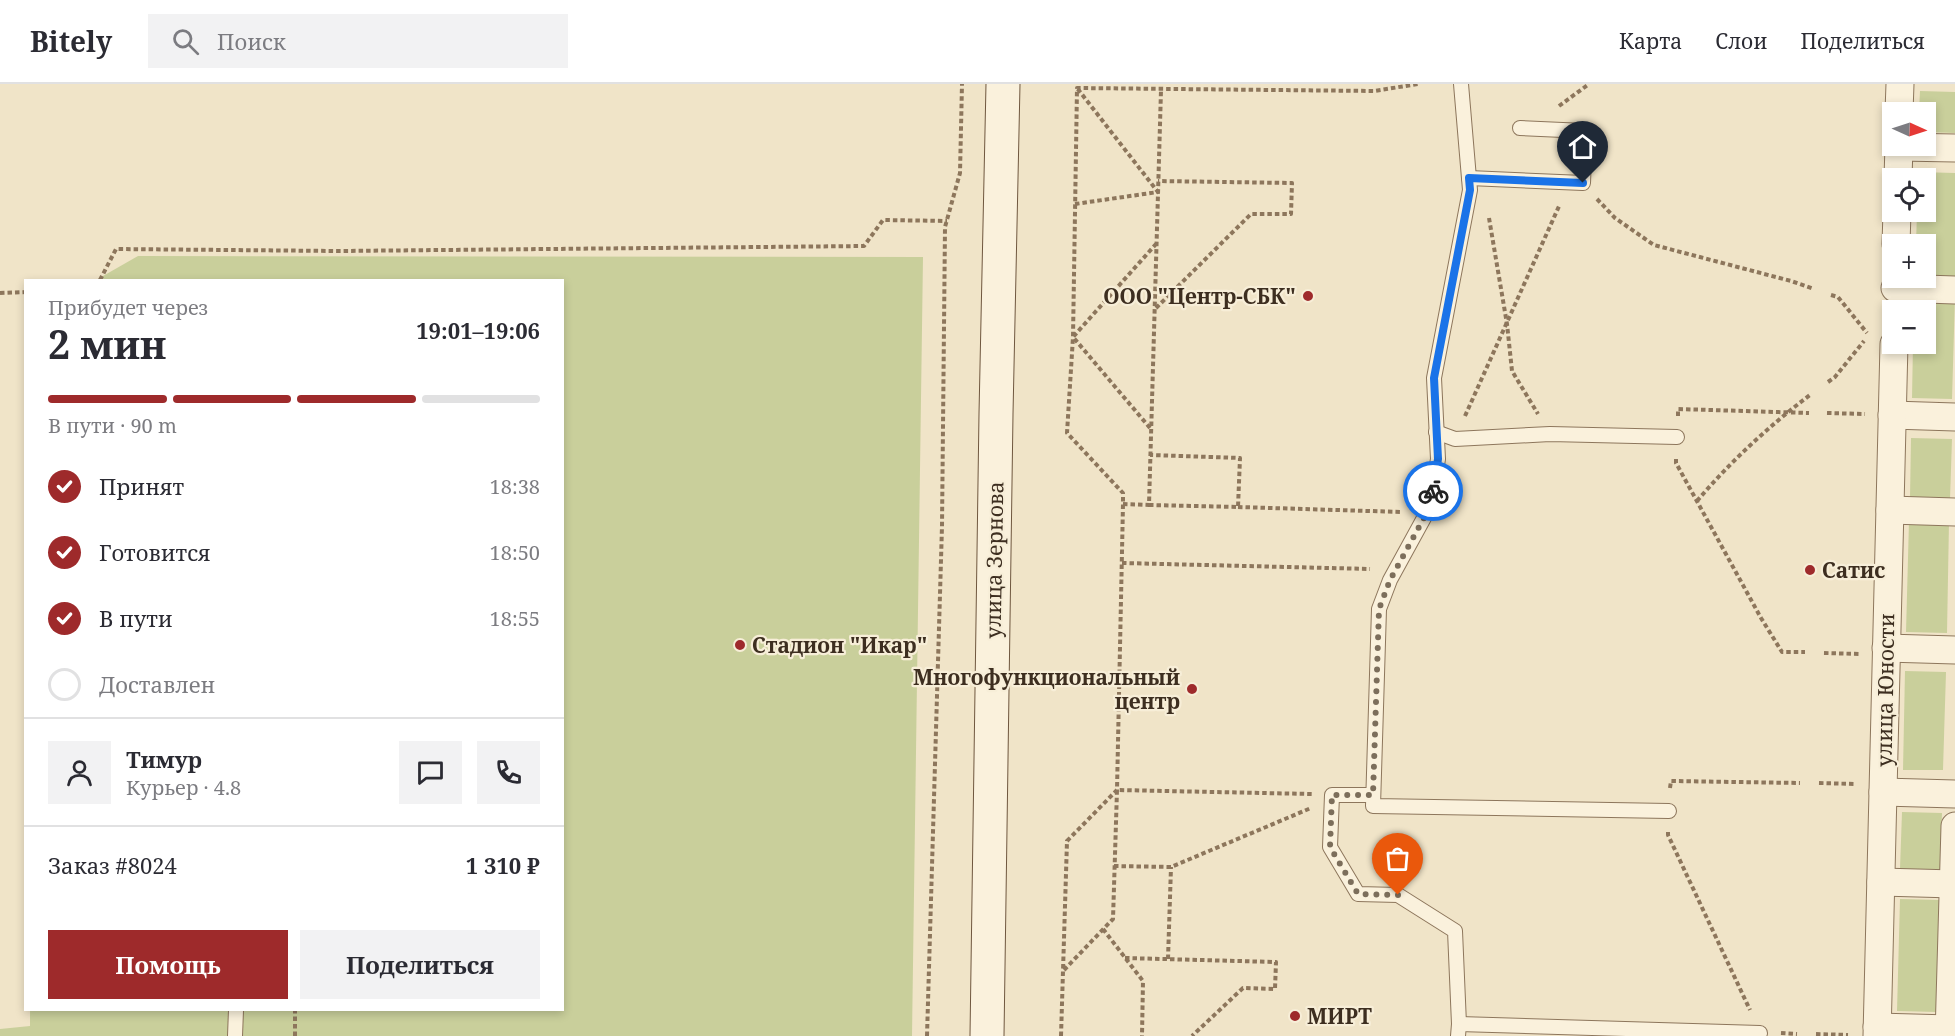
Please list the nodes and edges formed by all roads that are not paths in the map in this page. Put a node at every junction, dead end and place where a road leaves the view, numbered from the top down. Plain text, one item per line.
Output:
1 (1004, 84) edge
2 (1461, 84) edge
3 (1900, 84) edge
4 (1899, 102) edge
5 (1520, 128) dead end
6 (1936, 147) edge
7 (1955, 148) edge
8 (1475, 178) junction
9 (1955, 290) edge
10 (1895, 295) edge
11 (1894, 354) edge
12 (1892, 415) junction
13 (1955, 417) edge
14 (1436, 432) junction
15 (1677, 437) road end
16 (1890, 510) junction
17 (1955, 512) edge
18 (1886, 648) junction
19 (1955, 650) edge
20 (1883, 788) junction
21 (1955, 794) edge
22 (1373, 795) junction
23 (1669, 810) road end
24 (1955, 826) edge
25 (1881, 882) junction
26 (1954, 884) edge
27 (236, 1011) edge
28 (1458, 1030) edge
29 (1877, 1032) edge
30 (1760, 1033) road end
31 (1949, 1033) edge
32 (235, 1036) edge
33 (987, 1036) edge

1 - 33 main road, улица Зернова
2 - 8 lane
3 - 4 street
5 - 8 lane
6 - 7 street
8 - 14 lane
9 - 10 street
11 - 12 street, улица Юности
12 - 13 street
12 - 16 street, улица Юности
14 - 15 lane
14 - 22 lane
16 - 17 street
16 - 18 street, улица Юности
18 - 19 street
18 - 20 street, улица Юности
20 - 21 street
20 - 25 street, улица Юности
22 - 23 lane
22 - 28 lane
24 - 26 street
25 - 26 street
25 - 29 street, улица Юности
26 - 31 street
27 - 32 lane
28 - 30 lane
29 - 31 street

